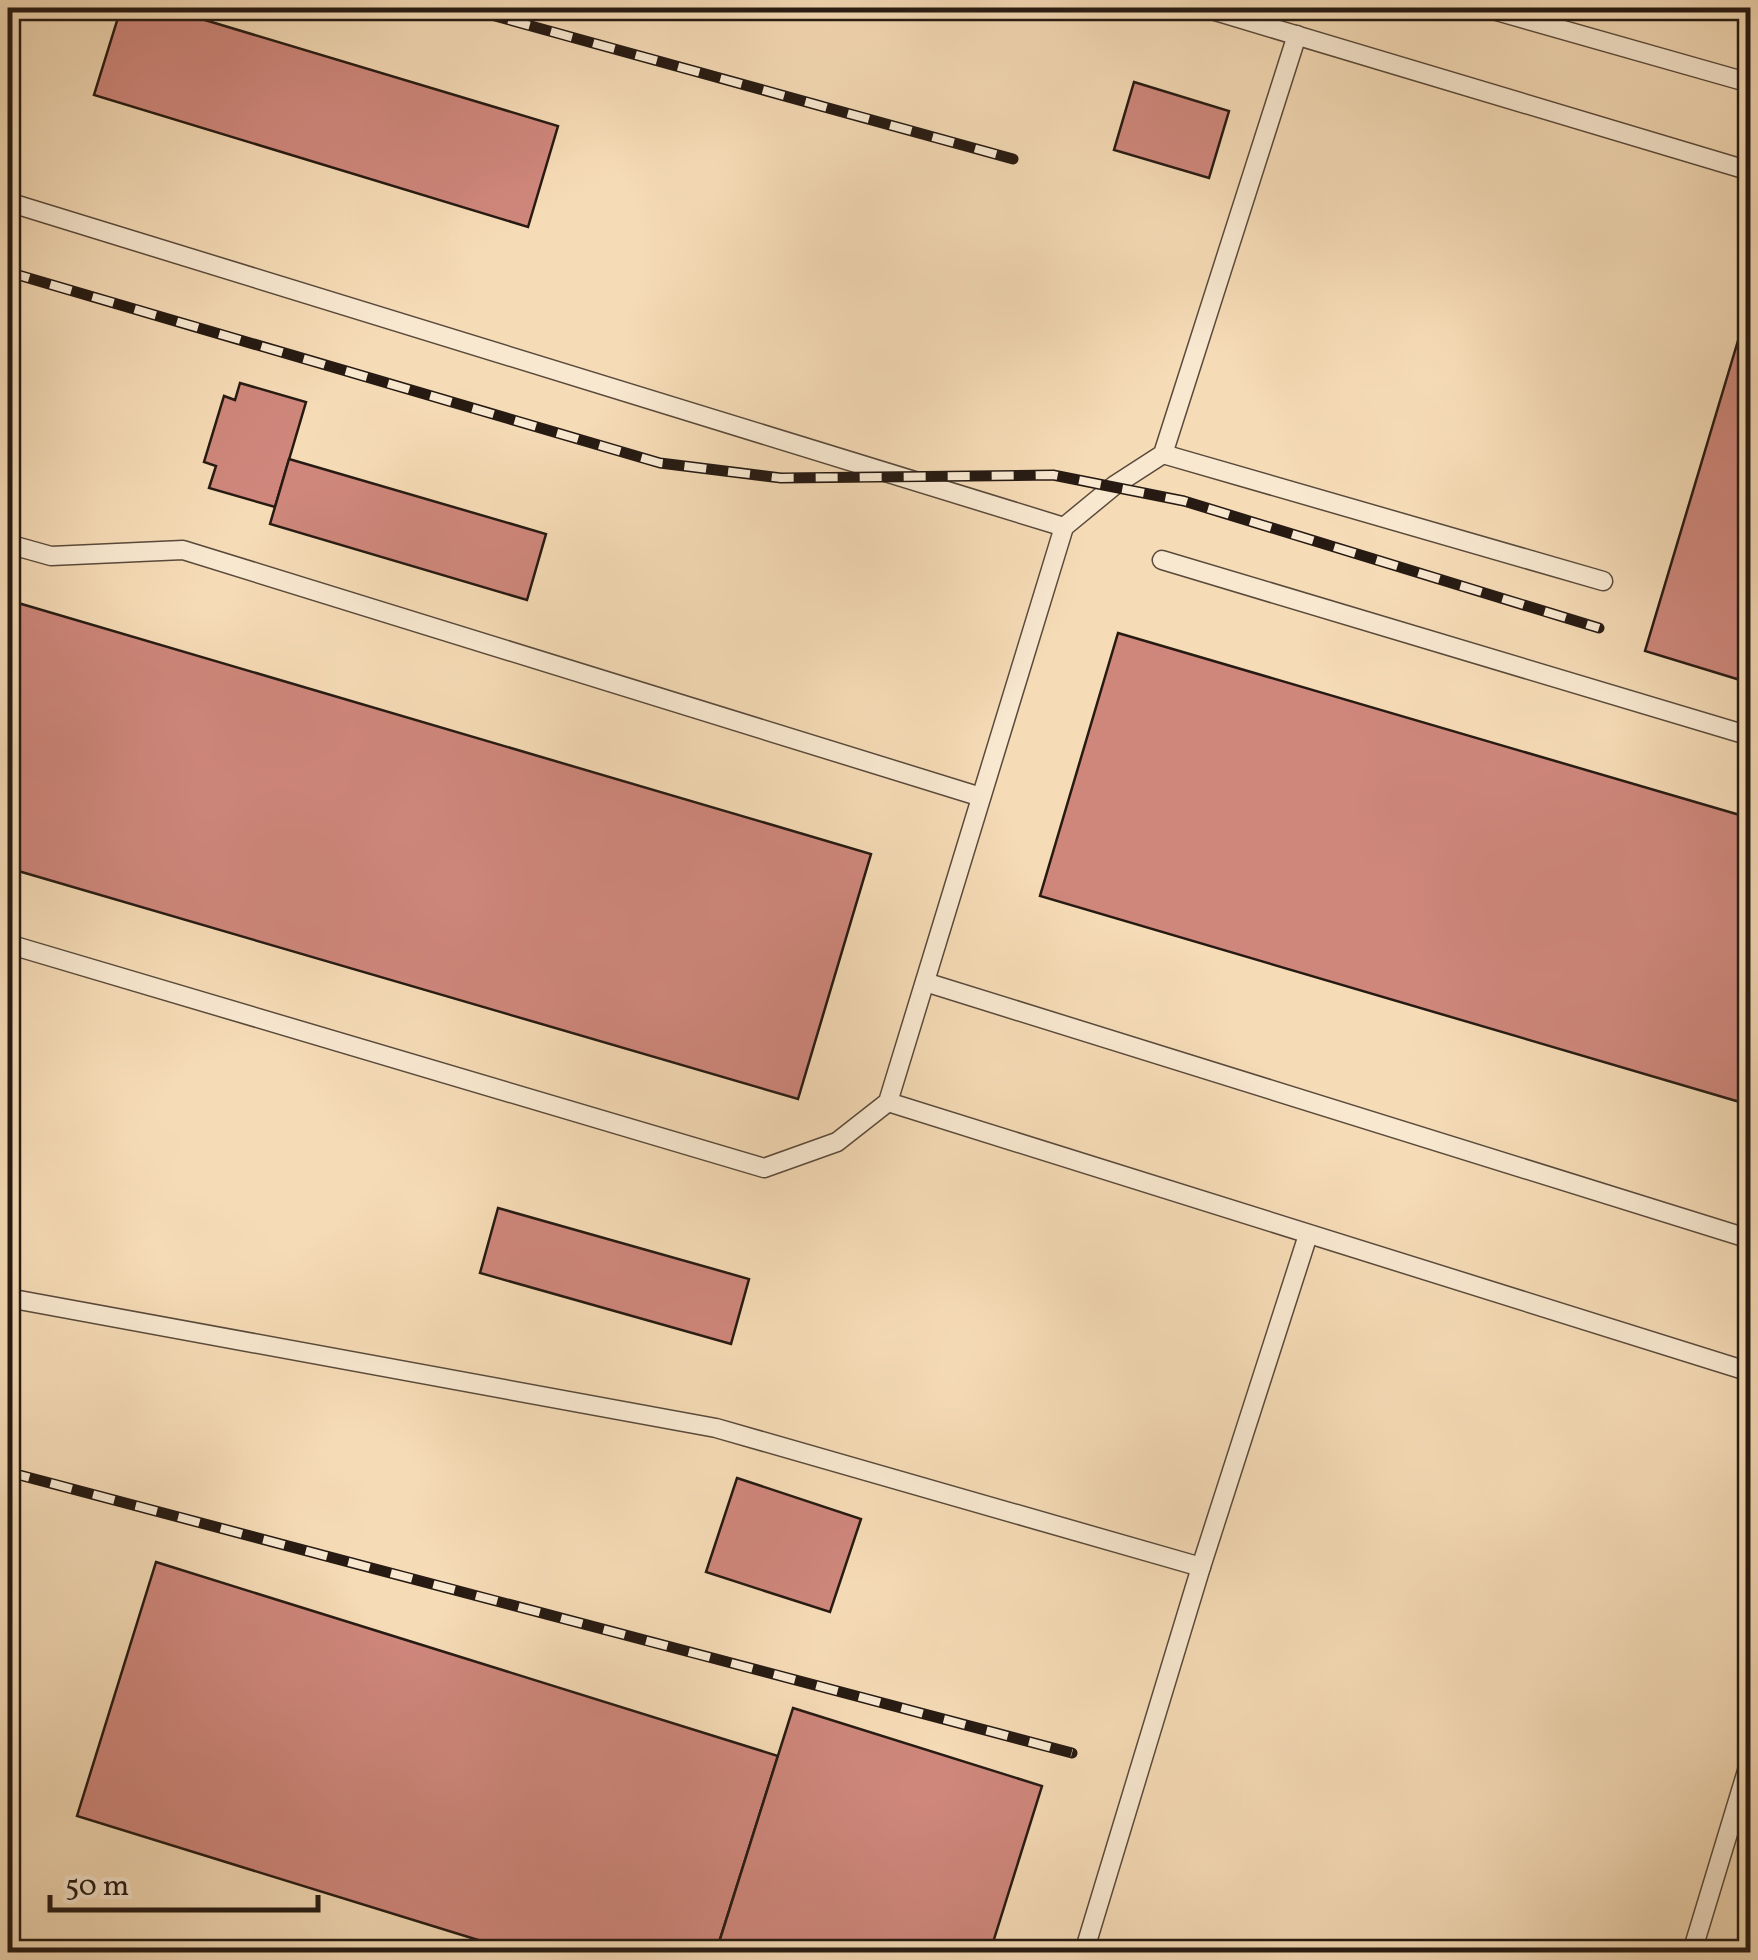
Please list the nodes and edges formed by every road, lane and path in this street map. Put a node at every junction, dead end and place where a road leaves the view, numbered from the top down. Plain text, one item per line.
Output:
1 (1205, 8) edge
2 (1486, 8) edge
3 (1297, 35) junction
4 (1750, 84) edge
5 (1750, 171) edge
6 (8, 202) edge
7 (1163, 454) junction
8 (1064, 528) junction
9 (8, 544) edge
10 (1162, 560) dead end
11 (1603, 582) dead end
12 (1750, 736) edge
13 (981, 797) junction
14 (8, 944) edge
15 (925, 982) junction
16 (888, 1102) junction
17 (1308, 1235) junction
18 (1750, 1239) edge
19 (8, 1298) edge
20 (1750, 1372) edge
21 (1201, 1567) junction
22 (1750, 1761) edge
23 (1084, 1952) edge
24 (1692, 1952) edge

1 - 3 lane
2 - 4 lane
3 - 5 lane
3 - 7 lane
6 - 8 lane
7 - 8 lane
7 - 11 lane
8 - 13 lane
9 - 13 lane
10 - 12 lane
13 - 15 lane
14 - 16 lane
15 - 16 lane
15 - 18 lane
16 - 17 lane
17 - 20 lane
17 - 21 lane
19 - 21 lane
21 - 23 lane
22 - 24 lane

